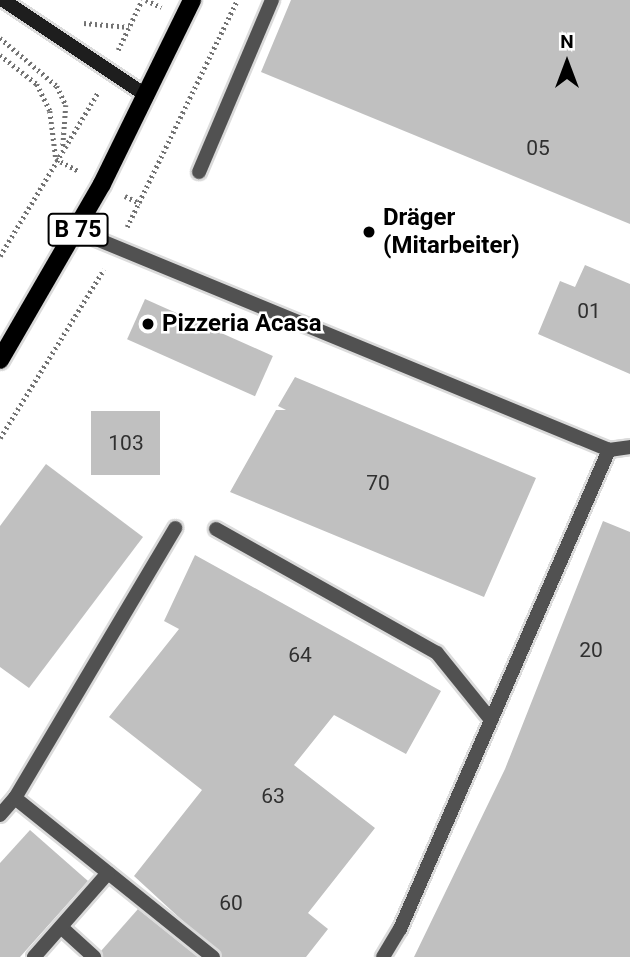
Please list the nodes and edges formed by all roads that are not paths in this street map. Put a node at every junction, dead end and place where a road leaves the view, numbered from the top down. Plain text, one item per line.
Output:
1 (3, 0) edge
2 (192, 0) edge
3 (272, 0) edge
4 (146, 96) junction
5 (199, 172) dead end
6 (77, 231) junction
7 (0, 360) edge
8 (630, 447) edge
9 (609, 450) junction
10 (175, 528) dead end
11 (216, 529) dead end
12 (491, 720) junction
13 (15, 798) junction
14 (0, 815) edge
15 (108, 873) junction
16 (61, 927) junction
17 (34, 957) edge
18 (94, 957) edge
19 (213, 957) edge
20 (383, 957) edge

1 - 4 main road
2 - 4 main road, B 75
3 - 5 lane
4 - 6 main road, B 75
6 - 7 main road, B 75
6 - 9 lane
8 - 9 lane
9 - 12 lane
10 - 13 lane
11 - 12 lane
12 - 20 lane
13 - 14 lane
13 - 15 lane
15 - 16 lane
15 - 19 lane
16 - 17 lane
16 - 18 lane

